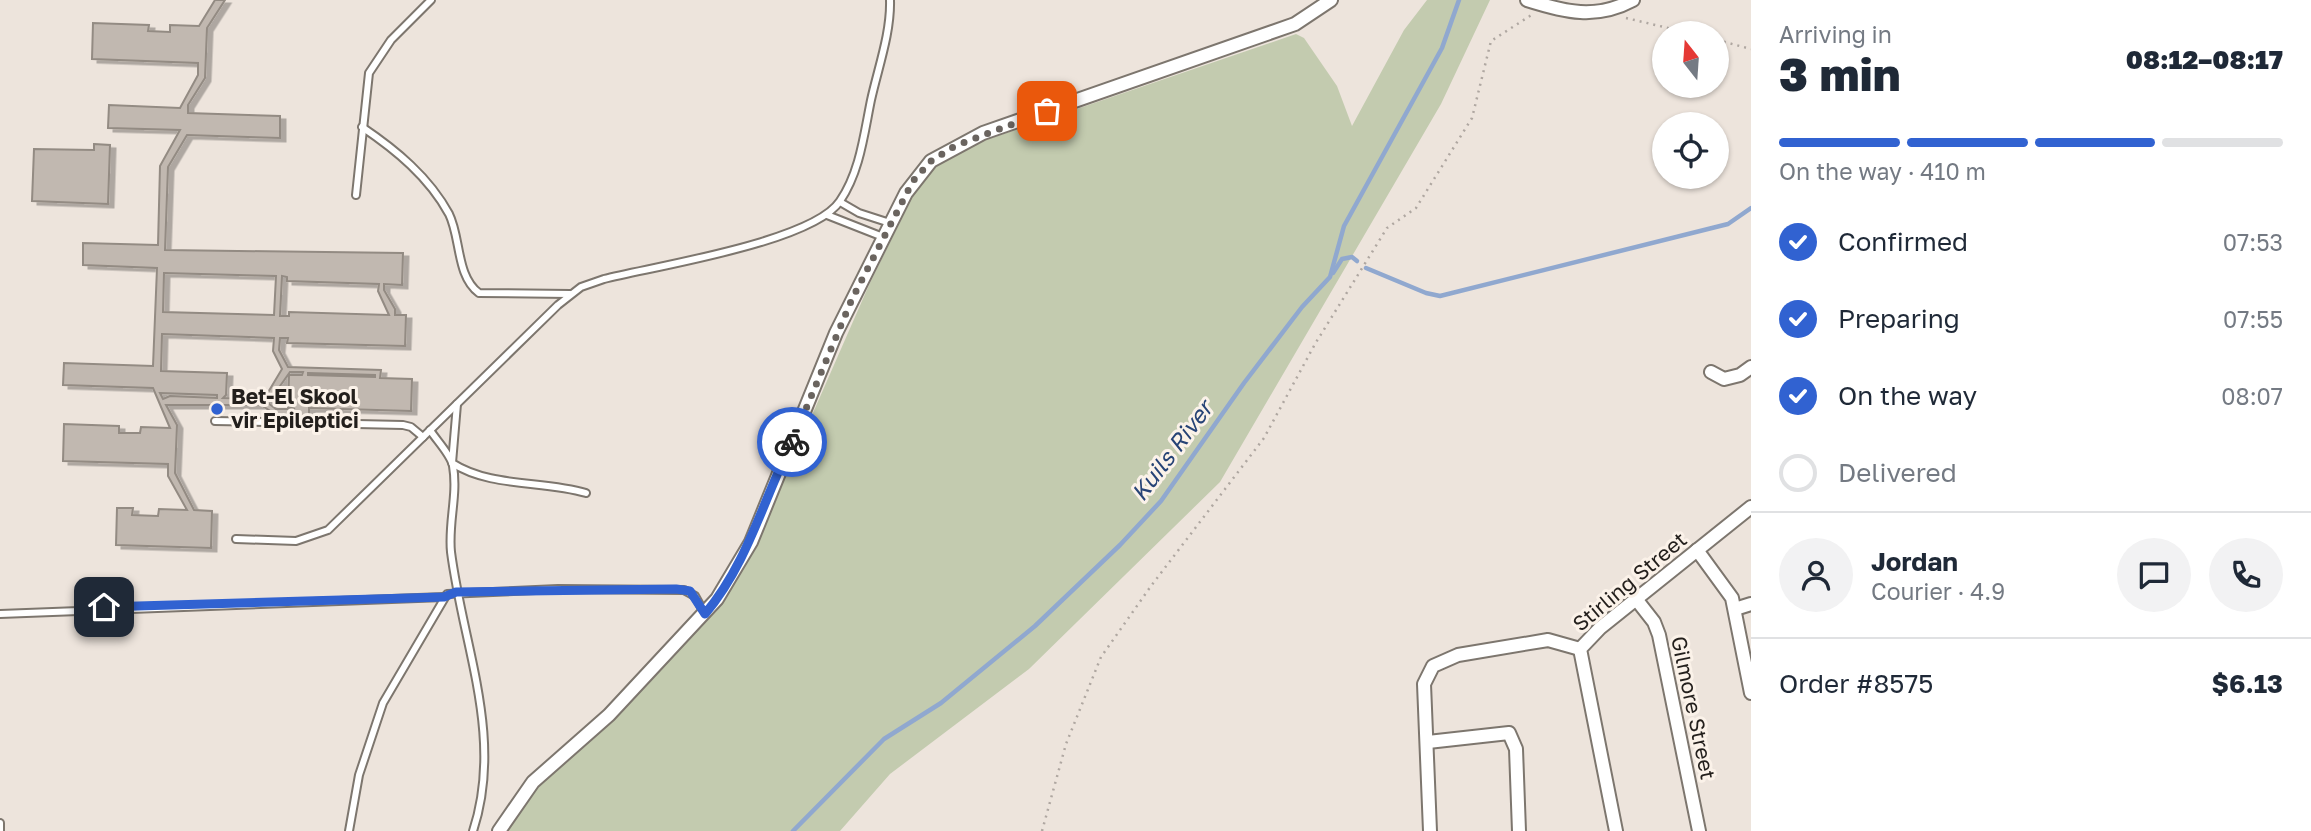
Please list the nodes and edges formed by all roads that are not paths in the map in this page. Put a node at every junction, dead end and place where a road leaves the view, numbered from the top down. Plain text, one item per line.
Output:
1 (431, 0) edge
2 (890, 0) edge
3 (1331, 0) edge
4 (1527, 0) edge
5 (1633, 0) edge
6 (362, 127) junction
7 (356, 195) dead end
8 (840, 202) junction
9 (827, 215) junction
10 (890, 223) junction
11 (883, 237) junction
12 (571, 294) junction
13 (1751, 367) edge
14 (1710, 372) dead end
15 (457, 404) junction
16 (215, 421) dead end
17 (430, 430) junction
18 (424, 437) junction
19 (452, 463) junction
20 (586, 493) dead end
21 (1751, 507) edge
22 (236, 539) dead end
23 (1697, 550) junction
24 (458, 593) junction
25 (444, 597) junction
26 (1636, 599) junction
27 (1751, 604) edge
28 (1735, 609) junction
29 (0, 614) edge
30 (705, 614) junction
31 (1580, 649) junction
32 (1751, 693) edge
33 (1428, 742) junction
34 (0, 823) edge
35 (1, 831) edge
36 (349, 831) edge
37 (473, 831) edge
38 (499, 831) edge
39 (1430, 831) edge
40 (1519, 831) edge
41 (1616, 831) edge
42 (1699, 831) edge

1 - 6 lane
2 - 8 lane
3 - 10 street
4 - 5 street
6 - 7 lane
6 - 12 lane
8 - 9 lane
8 - 10 lane
9 - 11 lane
9 - 12 lane
10 - 11 street
11 - 30 street
12 - 15 lane
13 - 14 street
15 - 17 lane
15 - 19 lane
16 - 18 lane
17 - 18 lane
17 - 19 lane
18 - 22 lane
19 - 20 lane
19 - 24 lane
21 - 23 street, Stirling Street
23 - 26 street, Stirling Street
23 - 28 street
24 - 25 lane
24 - 30 lane
24 - 37 lane
25 - 29 lane
25 - 36 lane
26 - 31 street, Stirling Street
26 - 42 street, Gilmore Street
27 - 28 street
28 - 32 street
30 - 38 street
31 - 33 street
31 - 41 street, Stirling Street
33 - 39 street
33 - 40 street
34 - 35 lane

